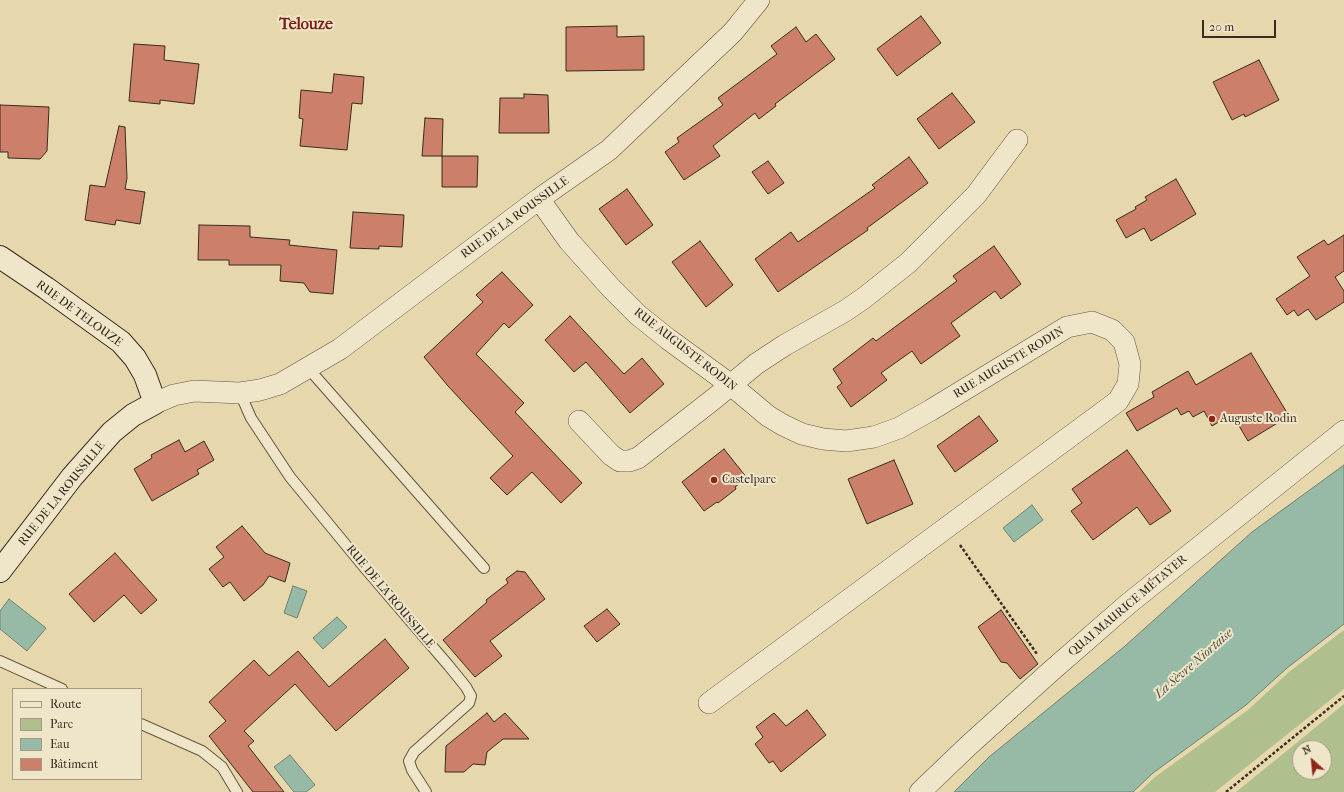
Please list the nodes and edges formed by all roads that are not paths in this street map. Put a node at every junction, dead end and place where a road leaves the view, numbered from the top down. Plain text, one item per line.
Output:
1 (759, 0) edge
2 (1017, 140) dead end
3 (539, 199) junction
4 (0, 257) edge
5 (308, 368) junction
6 (731, 385) junction
7 (240, 393) junction
8 (155, 403) junction
9 (579, 421) dead end
10 (1344, 431) edge
11 (484, 568) dead end
12 (0, 571) edge
13 (0, 661) edge
14 (60, 688) edge
15 (709, 703) dead end
16 (142, 724) edge
17 (237, 792) edge
18 (426, 792) edge
19 (920, 792) edge

1 - 3 street, RUE DE LA ROUSSILLE
2 - 6 street
3 - 5 street, RUE DE LA ROUSSILLE
3 - 6 street, RUE AUGUSTE RODIN
4 - 8 street, RUE DE TELOUZE
5 - 7 street, RUE DE LA ROUSSILLE
5 - 11 lane
6 - 9 street
6 - 15 street, RUE AUGUSTE RODIN
7 - 8 street, RUE DE LA ROUSSILLE
7 - 18 lane, RUE DE LA ROUSSILLE
8 - 12 street, RUE DE LA ROUSSILLE
10 - 19 street, QUAI MAURICE MÉTAYER
13 - 14 lane
16 - 17 lane

